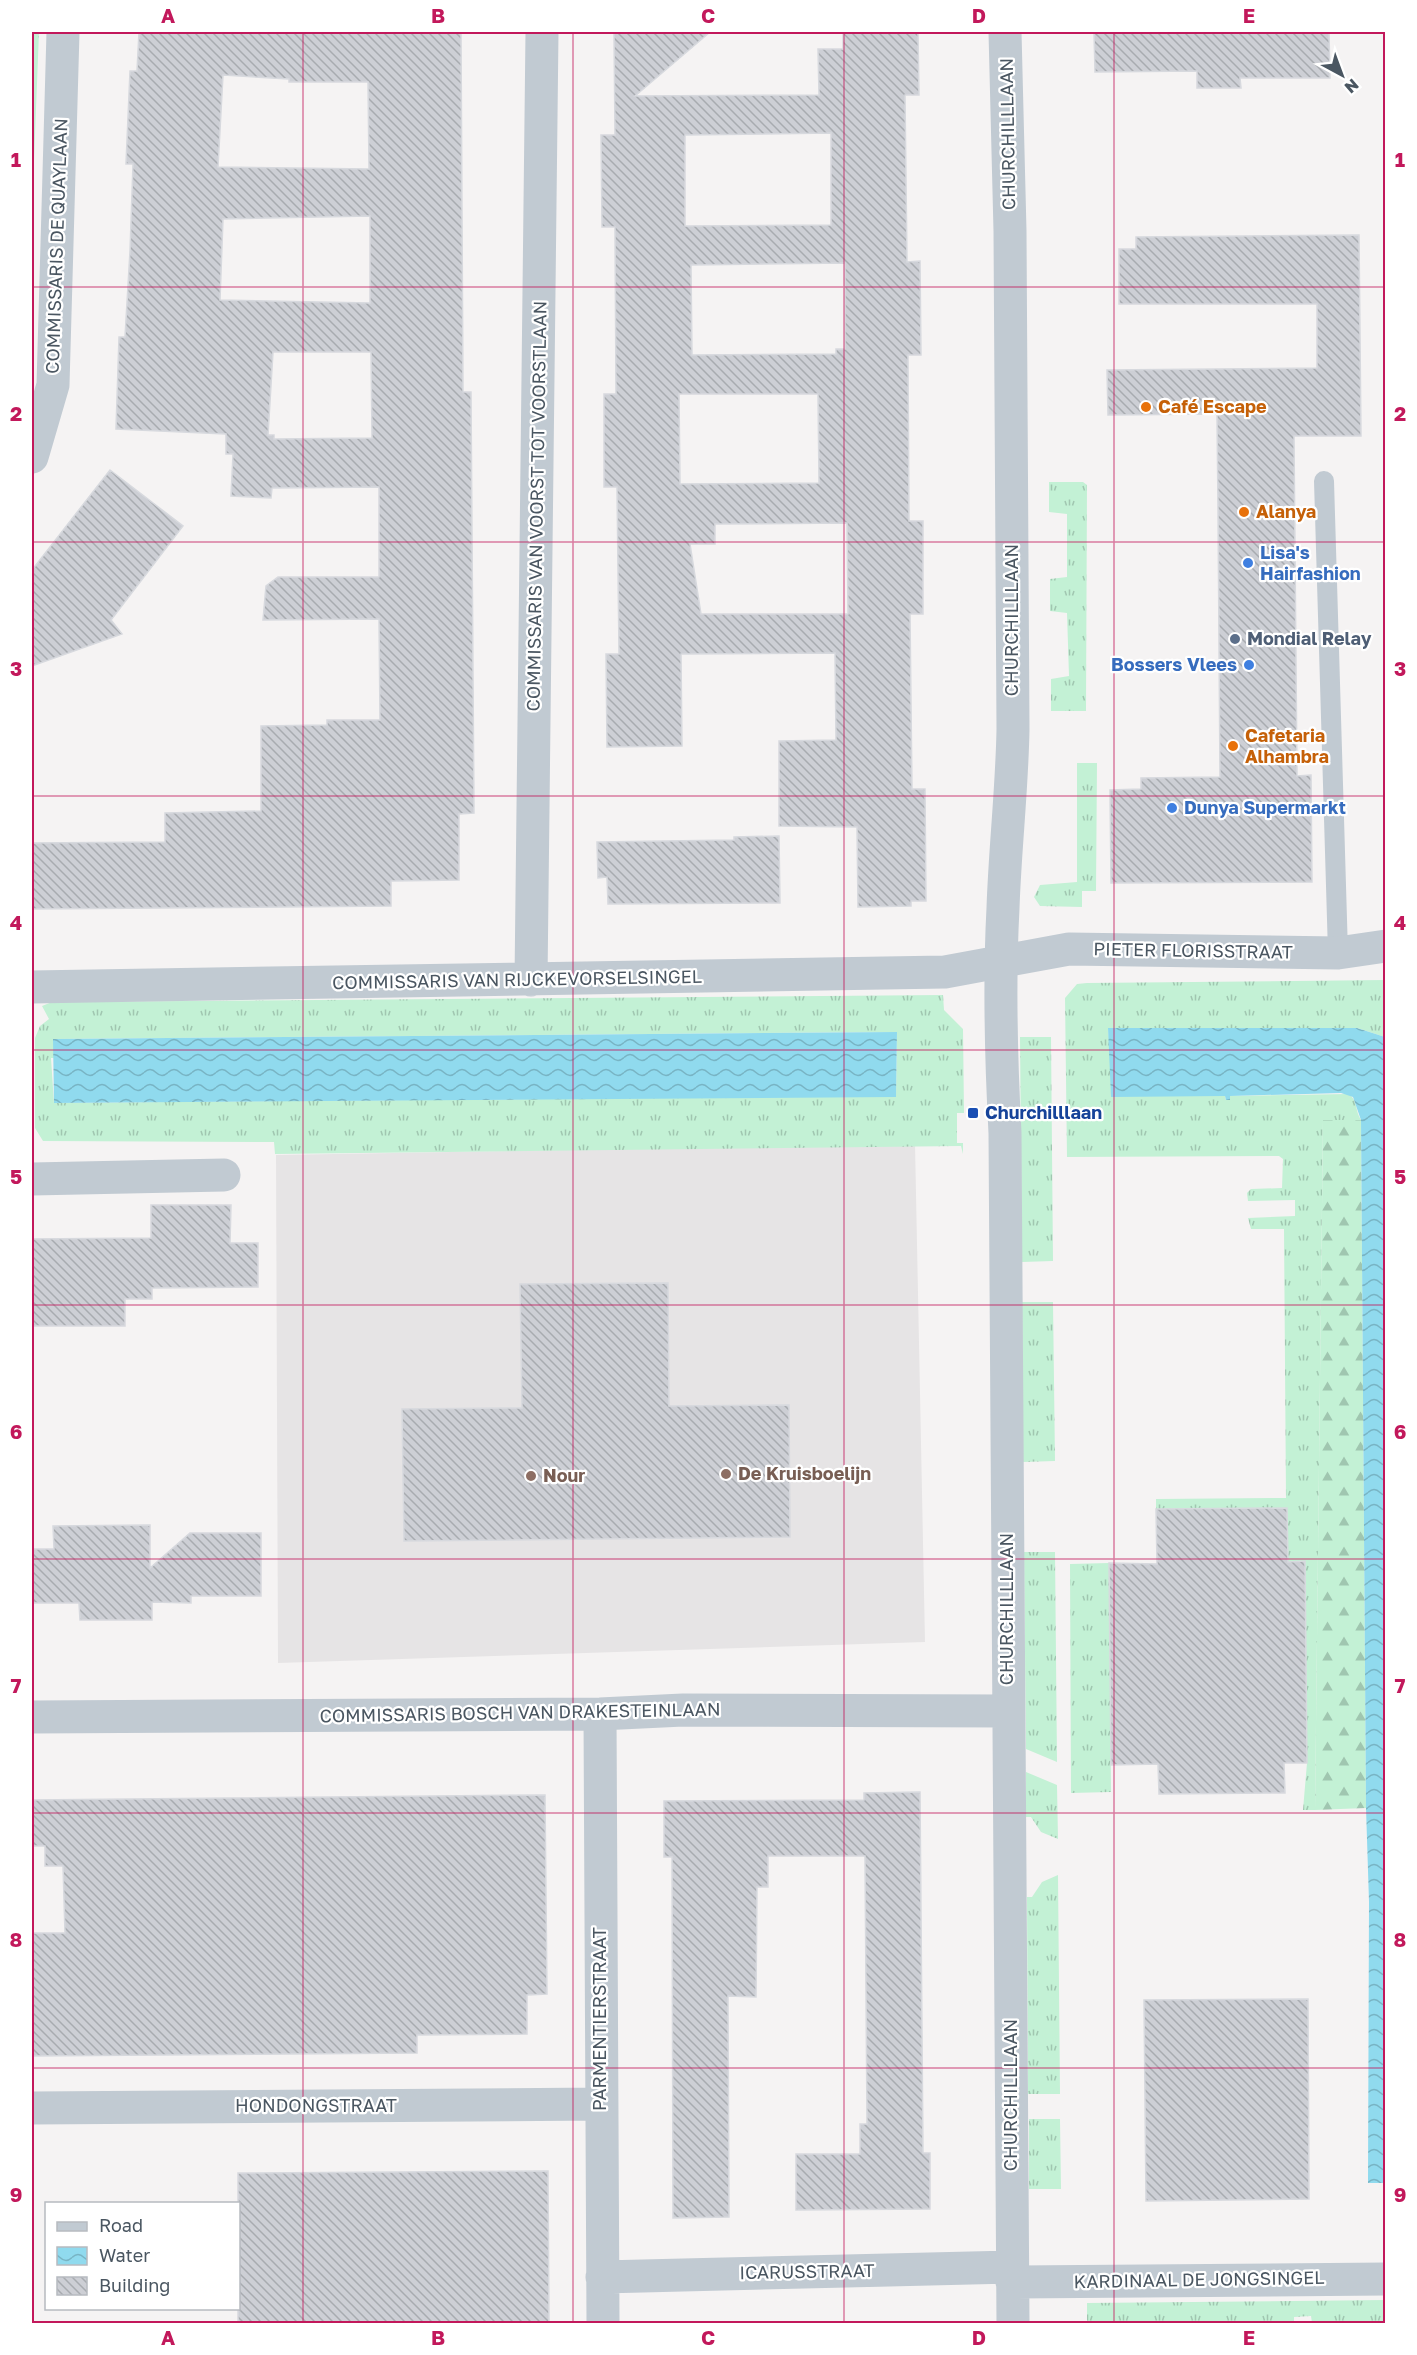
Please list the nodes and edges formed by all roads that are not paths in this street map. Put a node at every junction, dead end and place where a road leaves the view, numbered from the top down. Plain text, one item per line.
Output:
1 (63, 32) edge
2 (542, 32) edge
3 (1005, 32) edge
4 (32, 457) edge
5 (1324, 481) dead end
6 (1386, 946) edge
7 (1338, 953) junction
8 (1002, 962) junction
9 (531, 980) junction
10 (32, 987) edge
11 (224, 1174) dead end
12 (32, 1179) edge
13 (1008, 1711) junction
14 (600, 1714) junction
15 (32, 1717) edge
16 (600, 2104) junction
17 (32, 2108) edge
18 (1012, 2275) junction
19 (602, 2277) junction
20 (1386, 2279) edge
21 (603, 2324) edge
22 (1012, 2324) edge

1 - 4 street, COMMISSARIS DE QUAYLAAN
2 - 9 street, COMMISSARIS VAN VOORST TOT VOORSTLAAN
3 - 8 street, CHURCHILLLAAN
5 - 7 lane
6 - 7 street, PIETER FLORISSTRAAT
7 - 8 street, PIETER FLORISSTRAAT
8 - 9 street, COMMISSARIS VAN RIJCKEVORSELSINGEL
8 - 13 street, CHURCHILLLAAN
9 - 10 street, COMMISSARIS VAN RIJCKEVORSELSINGEL
11 - 12 street
13 - 14 street, COMMISSARIS BOSCH VAN DRAKESTEINLAAN
13 - 18 street, CHURCHILLLAAN
14 - 15 street, COMMISSARIS BOSCH VAN DRAKESTEINLAAN
14 - 16 street, PARMENTIERSTRAAT
16 - 17 street, HONDONGSTRAAT
16 - 19 street, PARMENTIERSTRAAT
18 - 19 street, ICARUSSTRAAT
18 - 20 street, KARDINAAL DE JONGSINGEL
18 - 22 street, CHURCHILLLAAN
19 - 21 street, PARMENTIERSTRAAT

